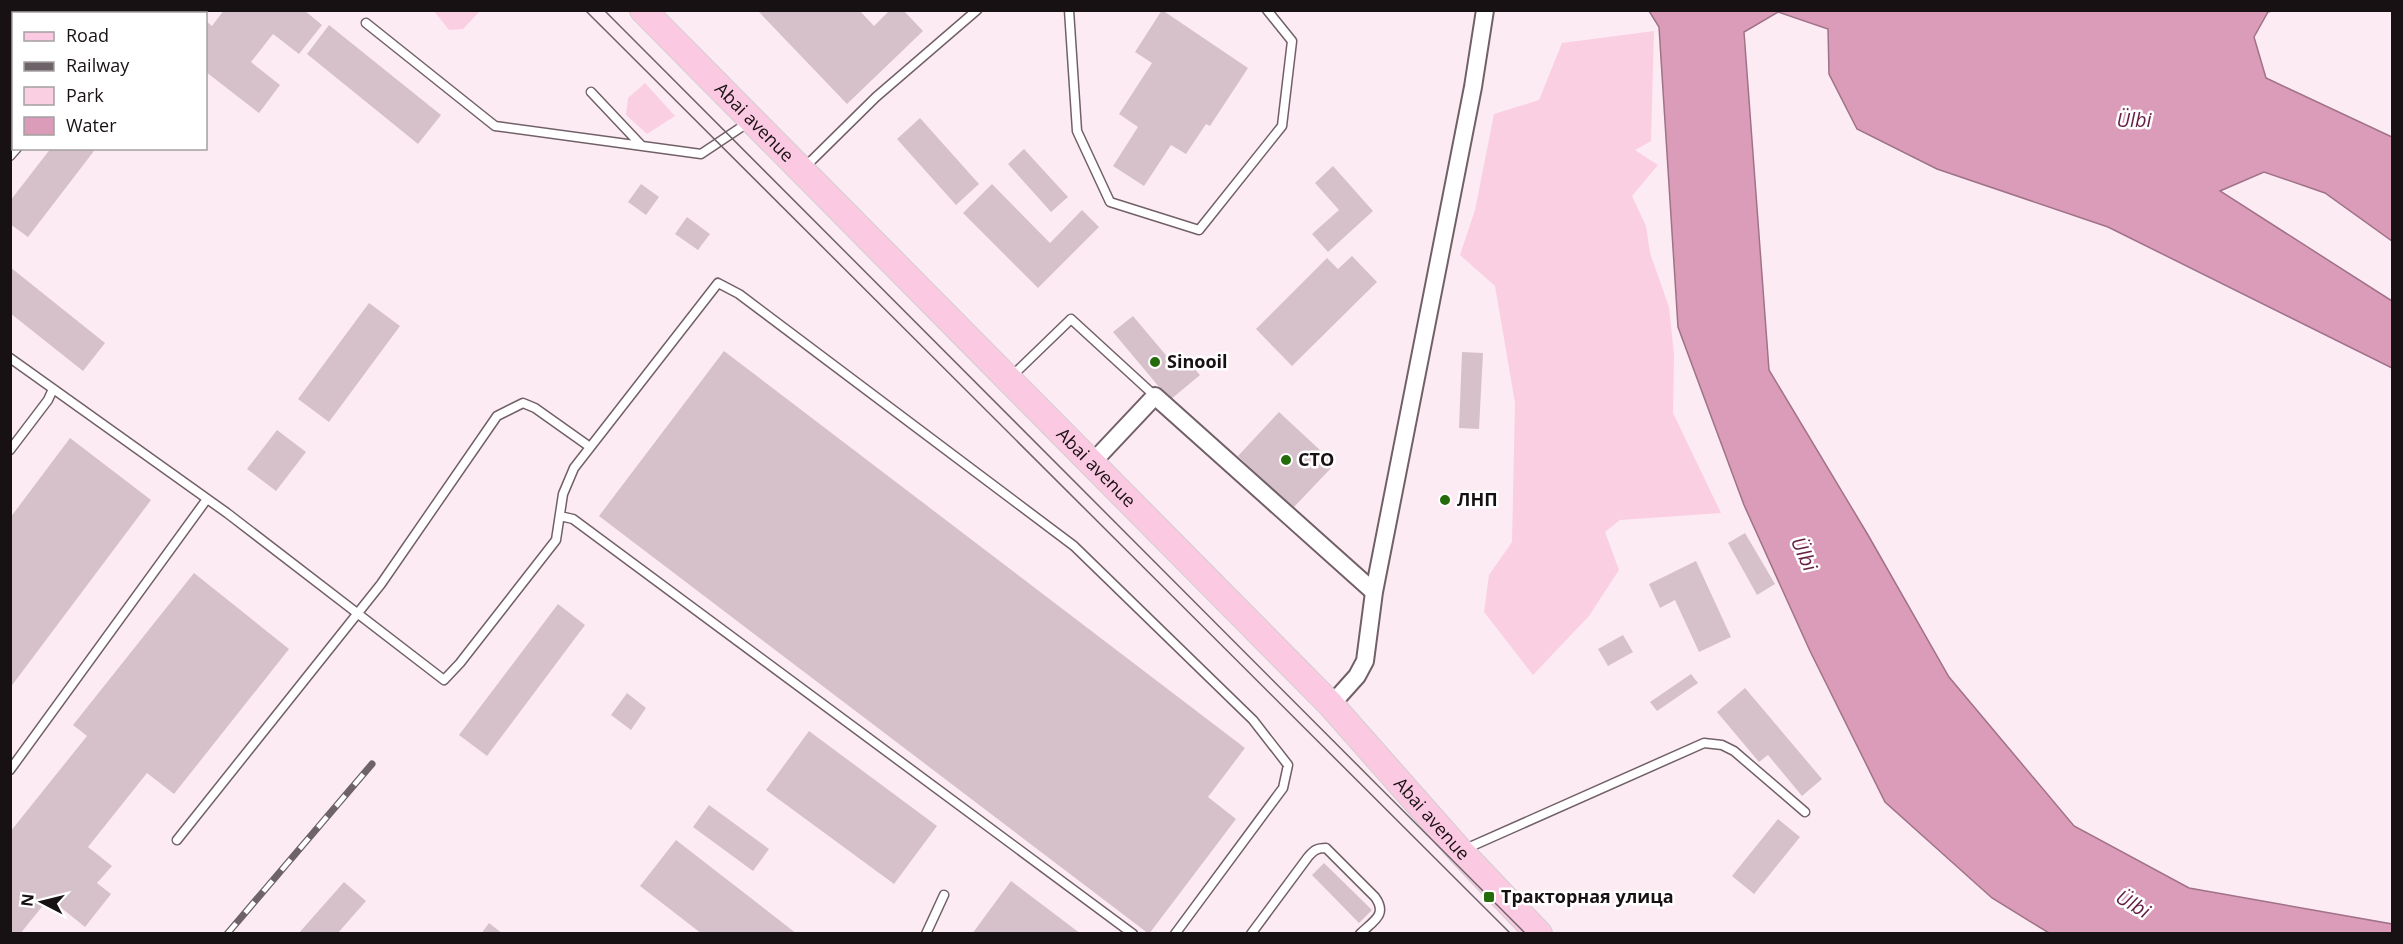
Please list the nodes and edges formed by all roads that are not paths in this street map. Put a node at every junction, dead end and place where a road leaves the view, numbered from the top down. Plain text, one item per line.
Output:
1 (643, 10) edge
2 (977, 10) edge
3 (1069, 10) edge
4 (1267, 10) edge
5 (1485, 10) edge
6 (366, 23) dead end
7 (591, 92) dead end
8 (752, 120) junction
9 (641, 146) junction
10 (801, 170) junction
11 (10, 358) edge
12 (1008, 380) junction
13 (53, 389) junction
14 (1155, 396) junction
15 (590, 447) junction
16 (10, 450) edge
17 (1091, 464) junction
18 (207, 499) junction
19 (560, 516) junction
20 (1374, 592) junction
21 (358, 613) junction
22 (1331, 705) junction
23 (10, 770) edge
24 (1804, 812) dead end
25 (177, 840) dead end
26 (1460, 851) junction
27 (944, 895) dead end
28 (926, 933) edge
29 (1133, 933) edge
30 (1175, 933) edge
31 (1251, 933) edge
32 (1360, 933) edge
33 (1539, 933) edge

1 - 8 main road, Abai avenue
2 - 10 lane
3 - 4 lane
5 - 20 street
6 - 9 lane
7 - 9 lane
8 - 9 lane
8 - 10 main road, Abai avenue
10 - 12 main road, Abai avenue
11 - 13 lane
12 - 14 lane
12 - 17 main road, Abai avenue
13 - 16 lane
13 - 18 lane
14 - 17 street
14 - 20 street
15 - 19 lane
15 - 21 lane
15 - 30 lane
17 - 22 main road, Abai avenue
18 - 21 lane
18 - 23 lane
19 - 21 lane
19 - 29 lane
20 - 22 street
21 - 25 lane
22 - 26 main road, Abai avenue
24 - 26 lane
26 - 33 main road, Abai avenue
27 - 28 lane
31 - 32 lane

